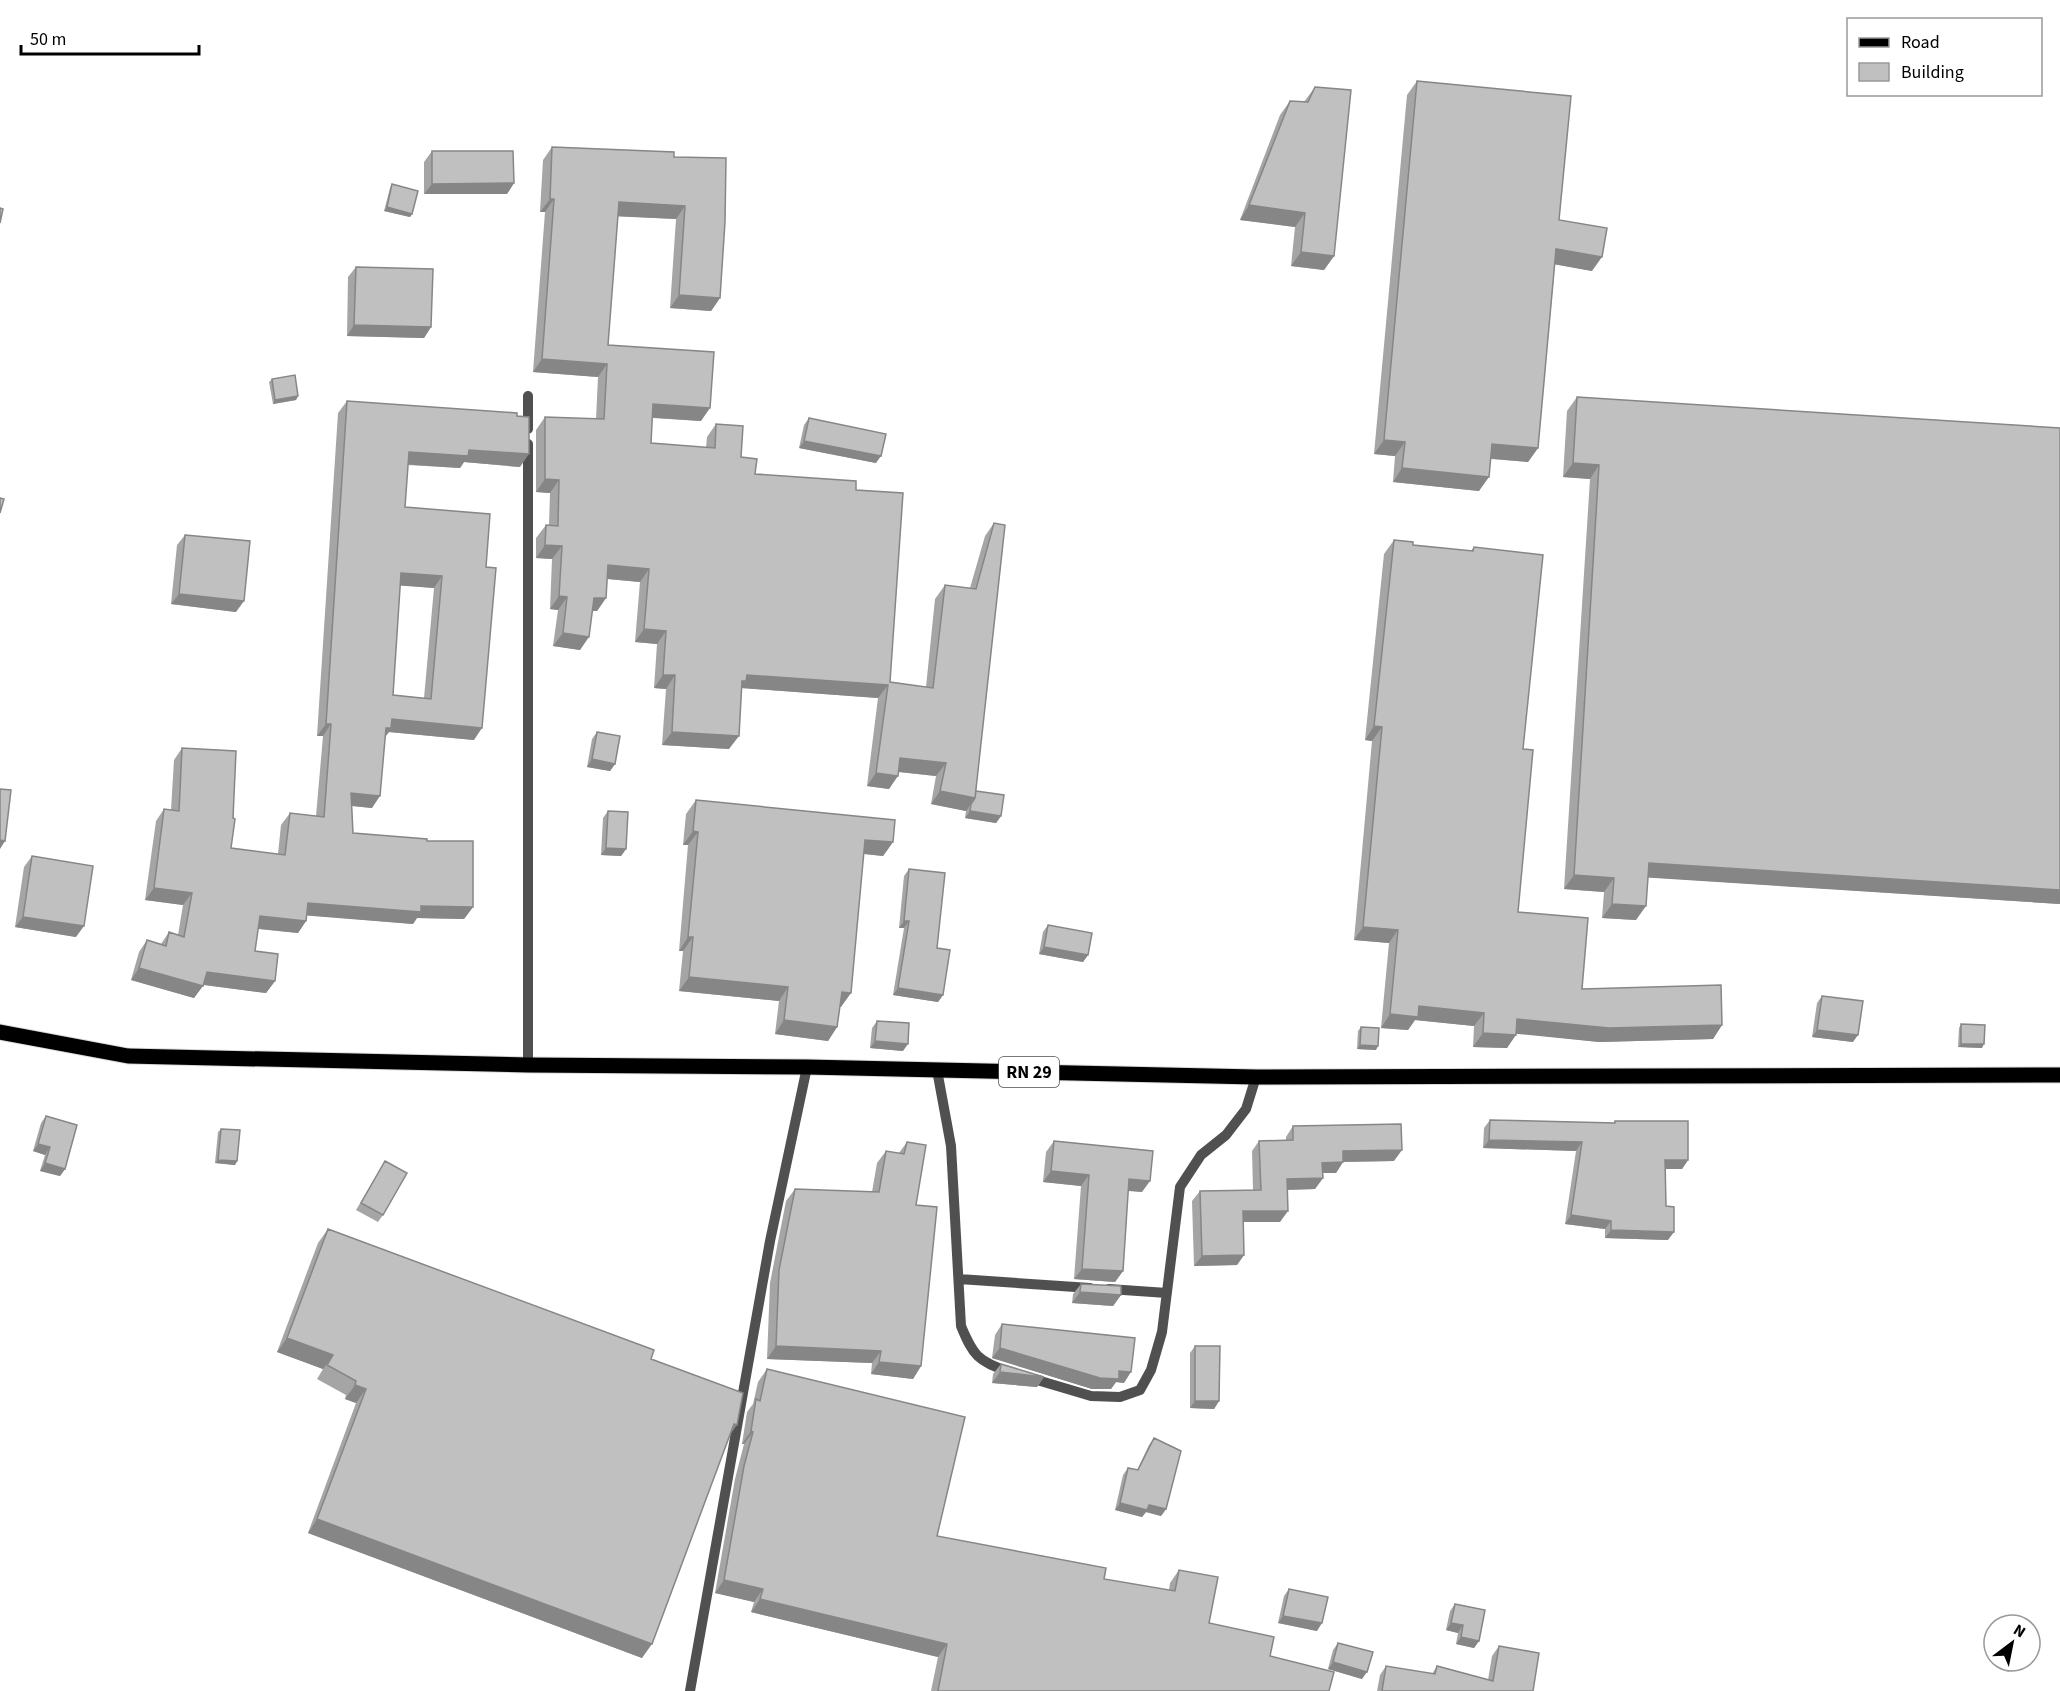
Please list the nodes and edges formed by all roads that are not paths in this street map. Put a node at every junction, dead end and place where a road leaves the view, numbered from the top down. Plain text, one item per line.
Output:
1 (528, 396) dead end
2 (0, 1032) edge
3 (528, 1065) junction
4 (807, 1067) junction
5 (937, 1070) junction
6 (2060, 1075) edge
7 (1256, 1077) junction
8 (958, 1279) junction
9 (1167, 1293) junction
10 (690, 1691) edge

1 - 3 lane
2 - 3 main road, RN 29
3 - 4 main road, RN 29
4 - 5 main road, RN 29
4 - 10 lane
5 - 7 main road, RN 29
5 - 8 lane
6 - 7 main road, RN 29
7 - 9 lane
8 - 9 lane
8 - 9 lane

